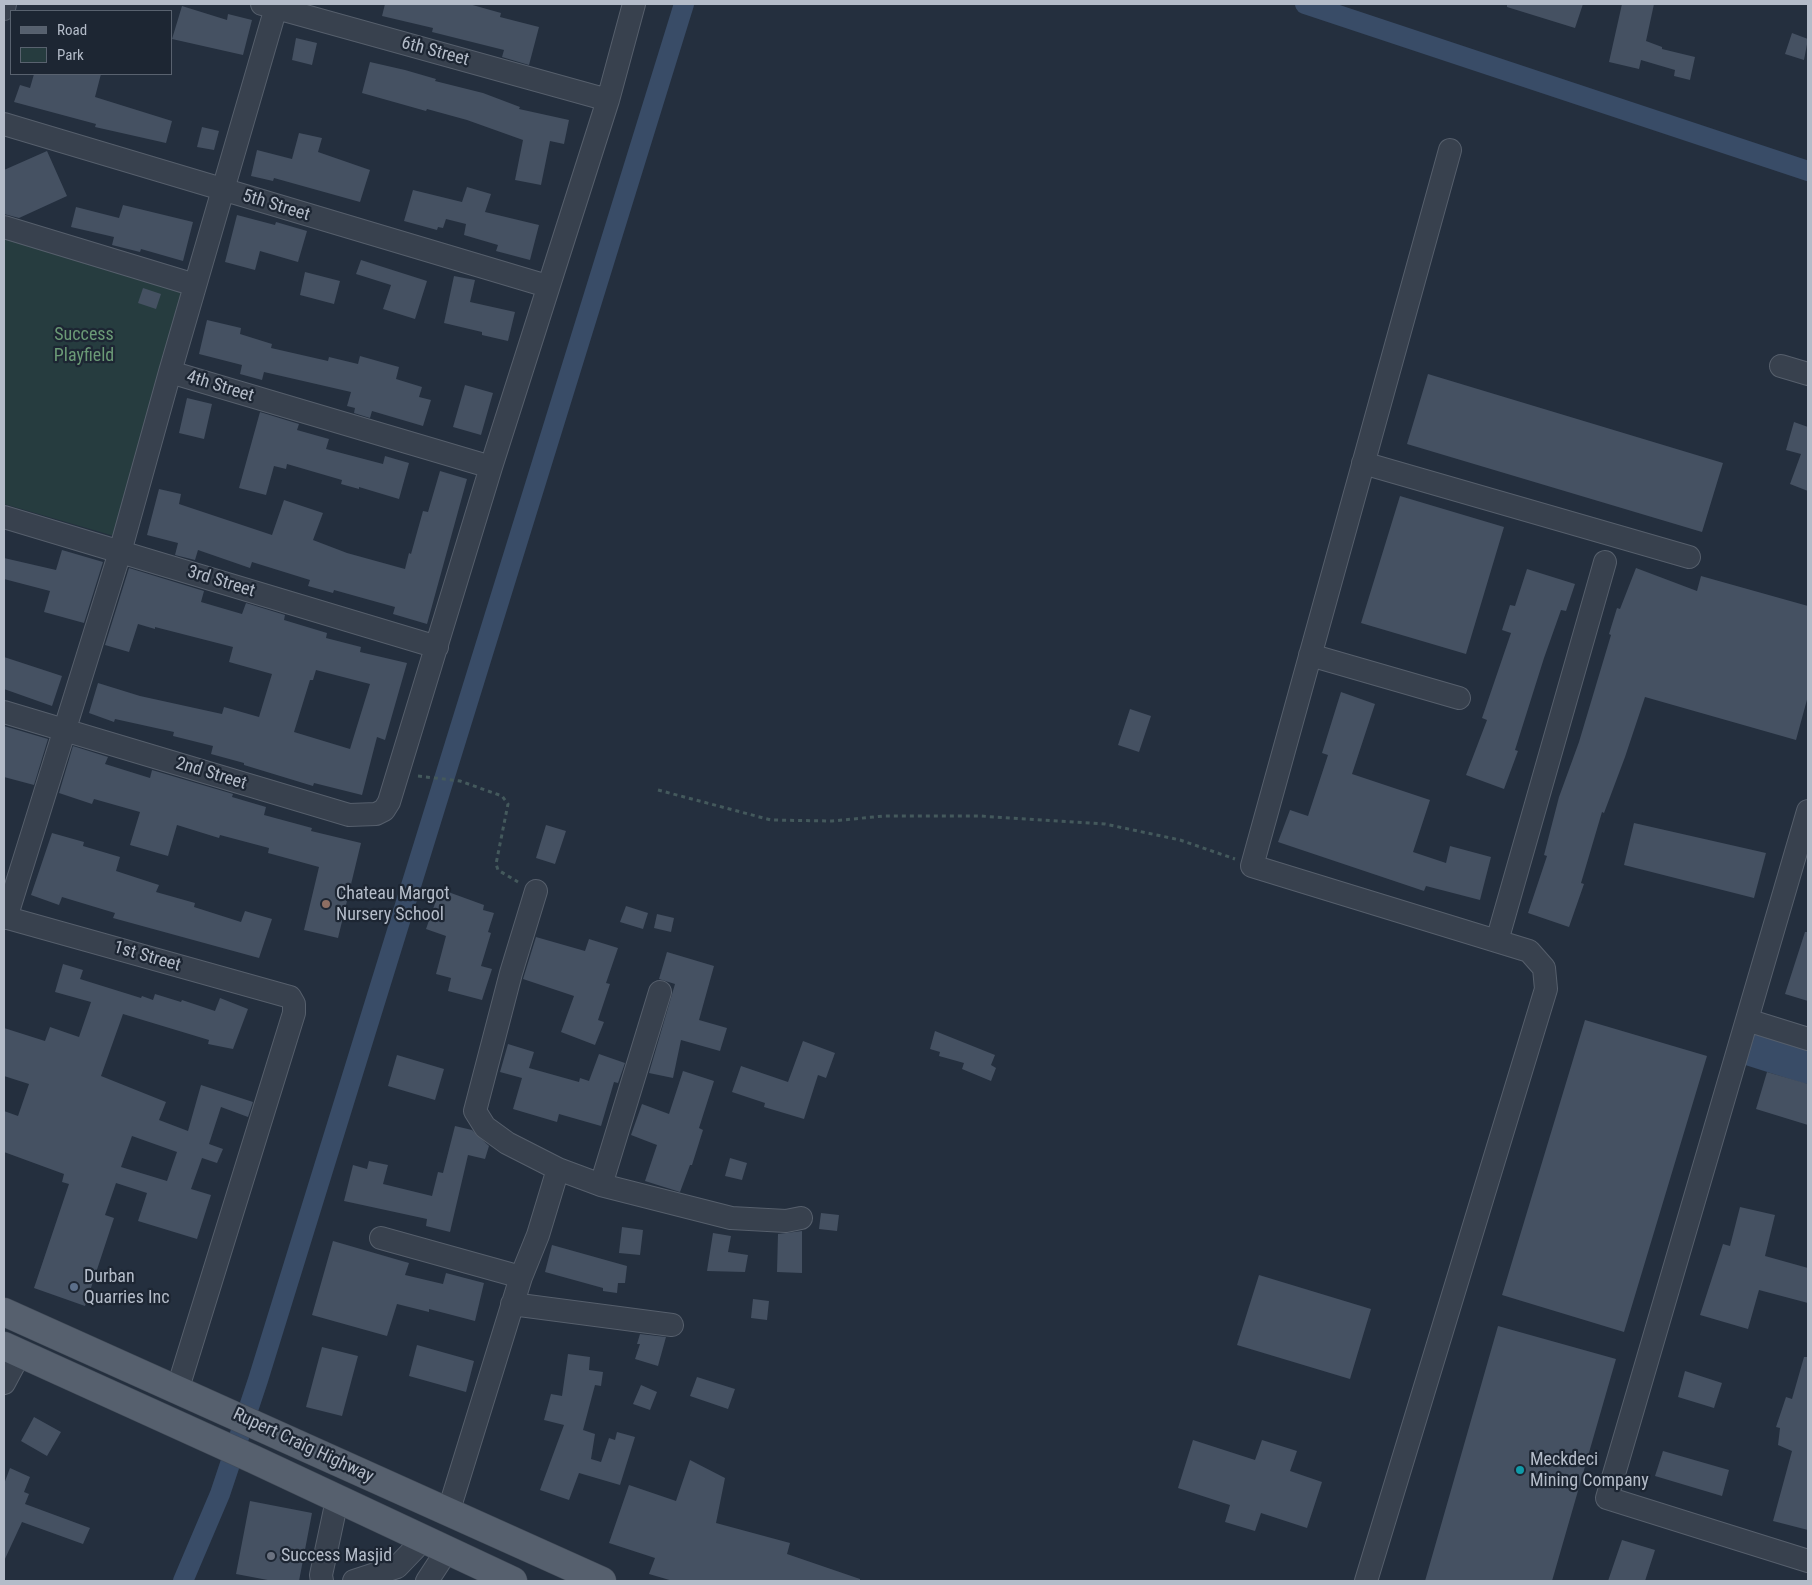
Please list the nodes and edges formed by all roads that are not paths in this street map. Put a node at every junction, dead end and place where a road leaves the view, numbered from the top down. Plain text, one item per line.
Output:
1 (5, 4) edge
2 (634, 4) edge
3 (272, 5) edge
4 (4, 9) edge
5 (608, 100) junction
6 (4, 124) edge
7 (1450, 150) dead end
8 (223, 190) junction
9 (4, 227) edge
10 (196, 285) junction
11 (548, 286) junction
12 (1781, 366) dead end
13 (170, 372) junction
14 (1808, 374) edge
15 (1363, 464) junction
16 (491, 467) junction
17 (4, 517) edge
18 (120, 552) junction
19 (1689, 557) dead end
20 (1605, 562) dead end
21 (437, 647) junction
22 (1310, 655) junction
23 (1459, 698) dead end
24 (4, 712) edge
25 (66, 729) junction
26 (1808, 811) edge
27 (536, 891) road end
28 (5, 918) edge
29 (1497, 940) junction
30 (660, 992) dead end
31 (1747, 1020) junction
32 (1808, 1039) edge
33 (558, 1169) junction
34 (601, 1185) junction
35 (801, 1218) dead end
36 (381, 1238) dead end
37 (521, 1277) junction
38 (512, 1304) junction
39 (4, 1312) edge
40 (672, 1325) dead end
41 (12, 1349) edge
42 (4, 1383) edge
43 (177, 1391) junction
44 (337, 1500) junction
45 (448, 1512) junction
46 (434, 1546) junction
47 (1808, 1561) edge
48 (322, 1581) edge
49 (354, 1581) edge
50 (427, 1581) edge
51 (512, 1581) edge
52 (602, 1581) edge
53 (1366, 1581) edge

1 - 4 street
2 - 5 street
3 - 5 street, 6th Street
3 - 8 street, 4th Street
5 - 11 street
6 - 8 street, 5th Street
7 - 15 street
8 - 10 street, 4th Street
8 - 11 street, 5th Street
9 - 10 street
10 - 13 street, 4th Street
11 - 16 street
12 - 14 street
13 - 16 street, 4th Street
13 - 18 street
15 - 19 street
15 - 22 street
16 - 21 street
17 - 18 street, 3rd Street
18 - 21 street, 3rd Street
18 - 25 street
20 - 29 street
21 - 25 street, 2nd Street
22 - 23 street
22 - 29 street
24 - 25 street, 2nd Street
25 - 28 street
26 - 31 street
27 - 33 street
28 - 43 street, 1st Street
29 - 53 street
30 - 34 street
31 - 32 street
31 - 47 street
33 - 34 street
33 - 37 street
34 - 35 street
36 - 37 street
37 - 38 street
38 - 40 street
38 - 45 street
39 - 43 main road, Rupert Craig Highway
41 - 42 street
41 - 44 main road, Rupert Craig Highway
43 - 45 main road, Rupert Craig Highway
44 - 46 main road, Rupert Craig Highway
44 - 48 street
45 - 52 main road, Rupert Craig Highway
46 - 49 street
46 - 50 street
46 - 51 main road, Rupert Craig Highway

